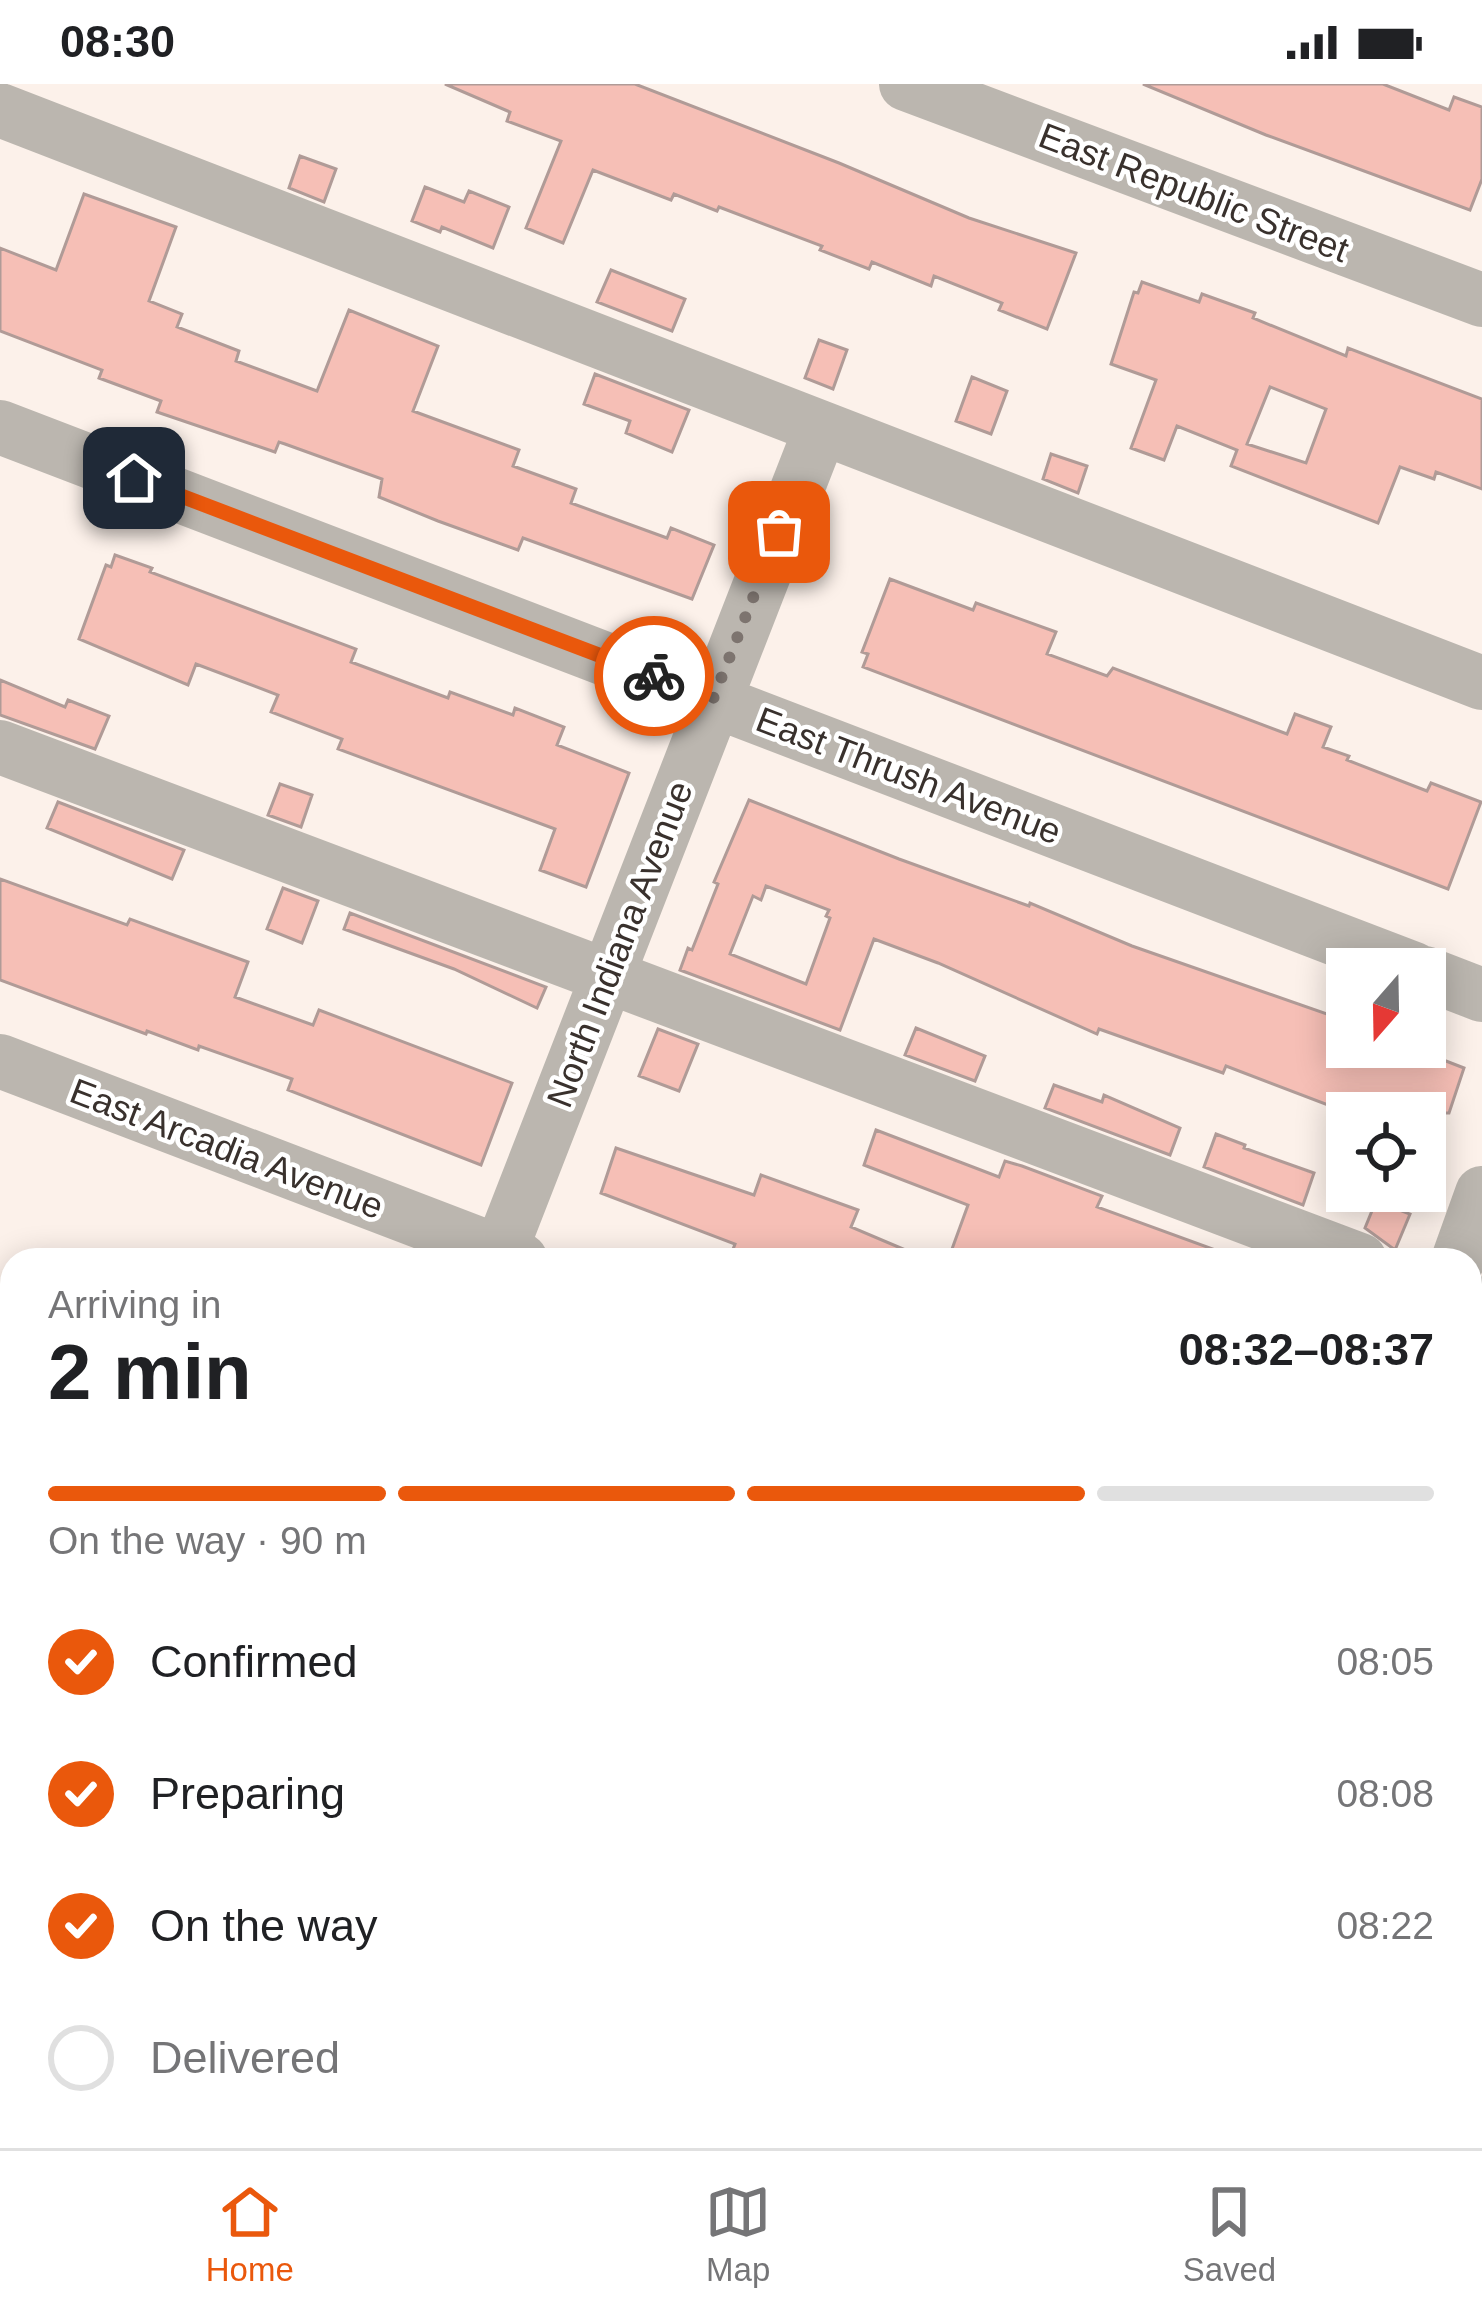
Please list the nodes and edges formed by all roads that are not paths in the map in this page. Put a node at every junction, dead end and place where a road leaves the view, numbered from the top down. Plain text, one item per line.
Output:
1 (906, 84) edge
2 (0, 110) edge
3 (1482, 300) edge
4 (0, 427) edge
5 (821, 428) junction
6 (1482, 683) edge
7 (713, 699) junction
8 (0, 747) edge
9 (1359, 948) edge
10 (605, 978) junction
11 (1446, 981) edge
12 (1482, 995) edge
13 (0, 1061) edge
14 (1482, 1193) edge
15 (480, 1248) edge
16 (510, 1248) edge
17 (1328, 1248) edge
18 (1462, 1248) edge

1 - 3 street, East Republic Street
2 - 5 street
4 - 7 street, East Thrush Avenue
5 - 6 street
5 - 7 street, North Indiana Avenue
7 - 9 street, East Thrush Avenue
7 - 10 street, North Indiana Avenue
8 - 10 street
10 - 16 street, North Indiana Avenue
10 - 17 street
11 - 12 street
13 - 15 street, East Arcadia Avenue
14 - 18 street

